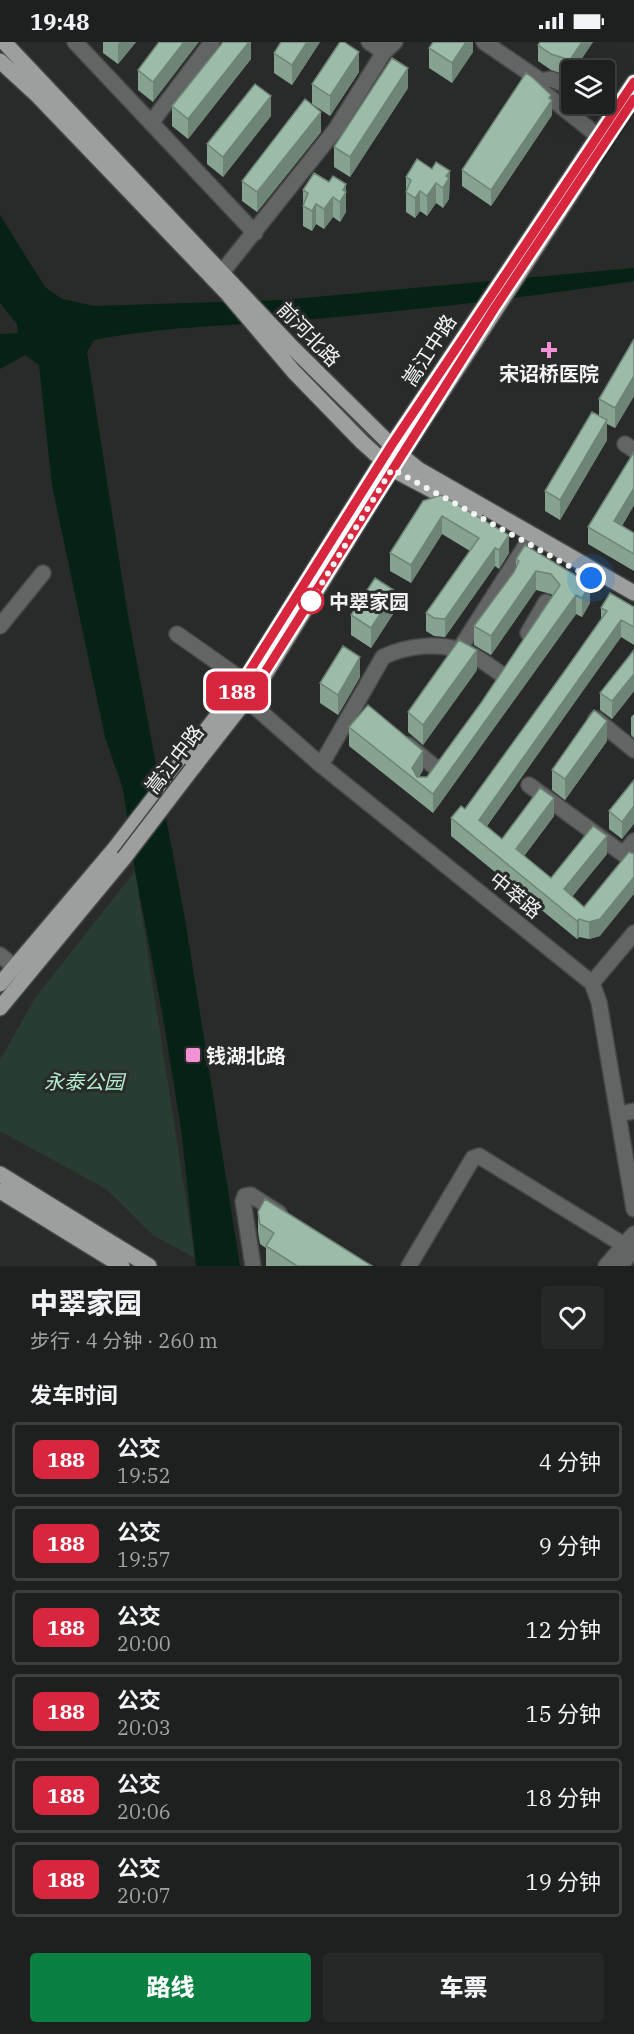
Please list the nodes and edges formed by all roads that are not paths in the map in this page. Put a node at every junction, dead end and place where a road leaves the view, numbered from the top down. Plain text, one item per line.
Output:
1 (4, 42) edge
2 (75, 42) edge
3 (212, 42) edge
4 (369, 42) edge
5 (484, 42) edge
6 (390, 47) edge
7 (0, 62) edge
8 (541, 81) junction
9 (634, 82) edge
10 (561, 83) edge
11 (634, 99) edge
12 (615, 101) edge
13 (607, 114) edge
14 (152, 123) junction
15 (598, 136) junction
16 (255, 232) junction
17 (529, 246) junction
18 (225, 284) junction
19 (282, 346) junction
20 (396, 451) junction
21 (387, 465) junction
22 (528, 542) junction
23 (42, 573) dead end
24 (634, 593) edge
25 (546, 602) edge
26 (634, 603) edge
27 (0, 627) edge
28 (177, 634) dead end
29 (519, 646) edge
30 (459, 650) junction
31 (243, 691) junction
32 (490, 691) edge
33 (596, 719) edge
34 (392, 732) edge
35 (634, 750) edge
36 (448, 751) edge
37 (321, 765) junction
38 (436, 768) junction
39 (427, 782) edge
40 (529, 785) dead end
41 (634, 841) edge
42 (629, 858) edge
43 (634, 933) edge
44 (0, 955) edge
45 (20, 972) junction
46 (592, 983) junction
47 (0, 984) edge
48 (0, 1008) edge
49 (634, 1111) edge
50 (618, 1114) junction
51 (0, 1174) edge
52 (0, 1191) edge
53 (634, 1209) edge
54 (289, 1219) edge
55 (631, 1243) edge
56 (122, 1266) edge
57 (149, 1266) edge
58 (253, 1266) edge
59 (409, 1266) edge
60 (606, 1266) edge
61 (621, 1266) edge

1 - 18 main road, 前河北路
2 - 14 street
3 - 14 street
4 - 6 street
5 - 8 street
6 - 16 street
7 - 18 main road, 前河北路
8 - 10 street
8 - 15 street
9 - 12 main road, 嵩江中路
11 - 17 main road, 嵩江中路
13 - 15 main road, 嵩江中路
14 - 16 street
15 - 17 main road, 嵩江中路
16 - 18 street
17 - 20 main road, 嵩江中路
18 - 19 main road, 前河北路
19 - 20 main road, 前河北路
19 - 21 main road, 前河北路
20 - 21 main road, 嵩江中路
20 - 24 main road, 前河北路
21 - 22 main road, 前河北路
21 - 31 main road, 嵩江中路
22 - 26 main road, 前河北路
22 - 30 street
23 - 27 street
25 - 29 street
28 - 31 street, 中萃路
30 - 32 street
30 - 37 street
31 - 37 street, 中萃路
31 - 45 main road, 嵩江中路, bridge
33 - 35 street
34 - 38 street
36 - 38 street
37 - 46 street, 中萃路
38 - 39 street
40 - 42 street
41 - 42 street
43 - 46 street
44 - 45 street
45 - 47 main road, 嵩江中路
45 - 48 main road, 嵩江中路
46 - 50 street
49 - 50 street
50 - 53 street
51 - 57 main road
52 - 56 main road
54 - 58 street
55 - 59 street
55 - 60 street
55 - 61 street

